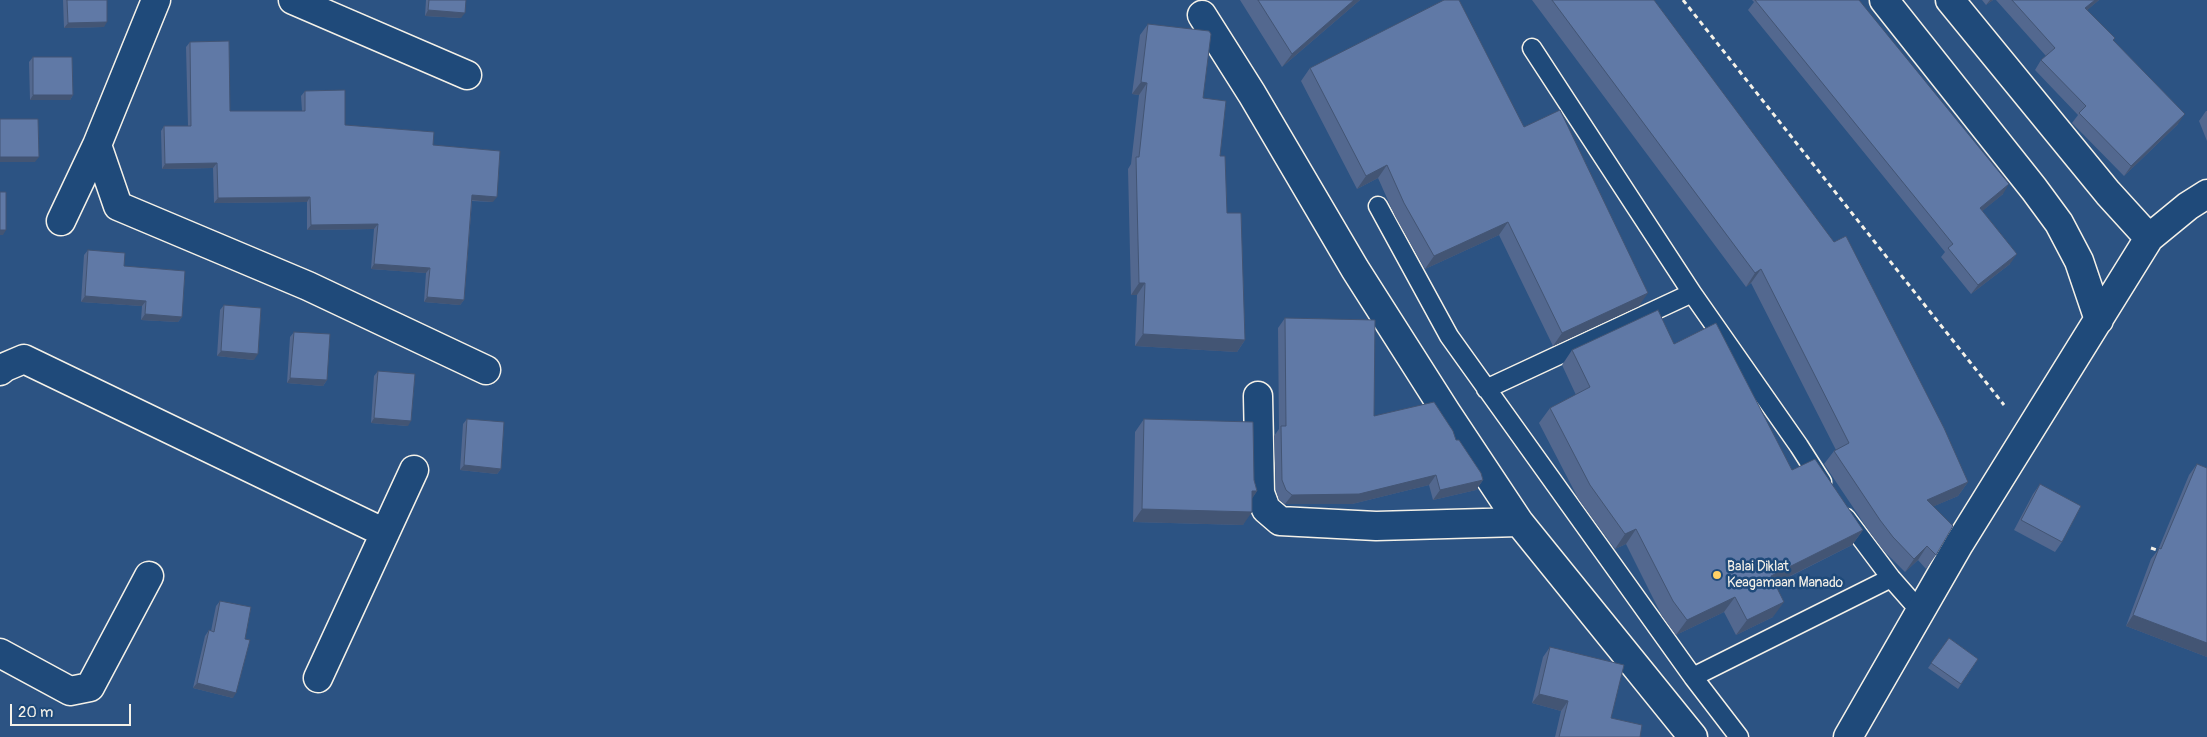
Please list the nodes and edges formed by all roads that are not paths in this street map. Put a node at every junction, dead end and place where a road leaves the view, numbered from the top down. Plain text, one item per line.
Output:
1 (156, 0) edge
2 (293, 0) edge
3 (1884, 0) edge
4 (1950, 0) edge
5 (1202, 15) dead end
6 (1532, 48) dead end
7 (467, 75) dead end
8 (97, 145) junction
9 (2207, 194) edge
10 (1378, 206) dead end
11 (61, 221) dead end
12 (2149, 238) junction
13 (1692, 293) junction
14 (2099, 320) junction
15 (486, 370) dead end
16 (0, 371) edge
17 (1486, 390) junction
18 (1258, 396) dead end
19 (414, 470) dead end
20 (1519, 522) junction
21 (385, 533) junction
22 (149, 576) dead end
23 (1891, 578) junction
24 (1920, 611) junction
25 (0, 653) edge
26 (318, 678) dead end
27 (1693, 678) junction
28 (1693, 737) edge
29 (1739, 737) edge
30 (1848, 737) edge

1 - 8 street
2 - 7 street
3 - 14 street
4 - 12 street
5 - 20 street
6 - 13 lane
8 - 11 street
8 - 15 street
9 - 12 street
10 - 17 lane
12 - 14 street
13 - 17 lane
13 - 23 lane
14 - 24 street
16 - 21 street
17 - 27 lane
18 - 20 street
19 - 21 street
20 - 28 street
21 - 26 street
22 - 25 street
23 - 24 lane
23 - 27 lane
24 - 30 street
27 - 29 lane

